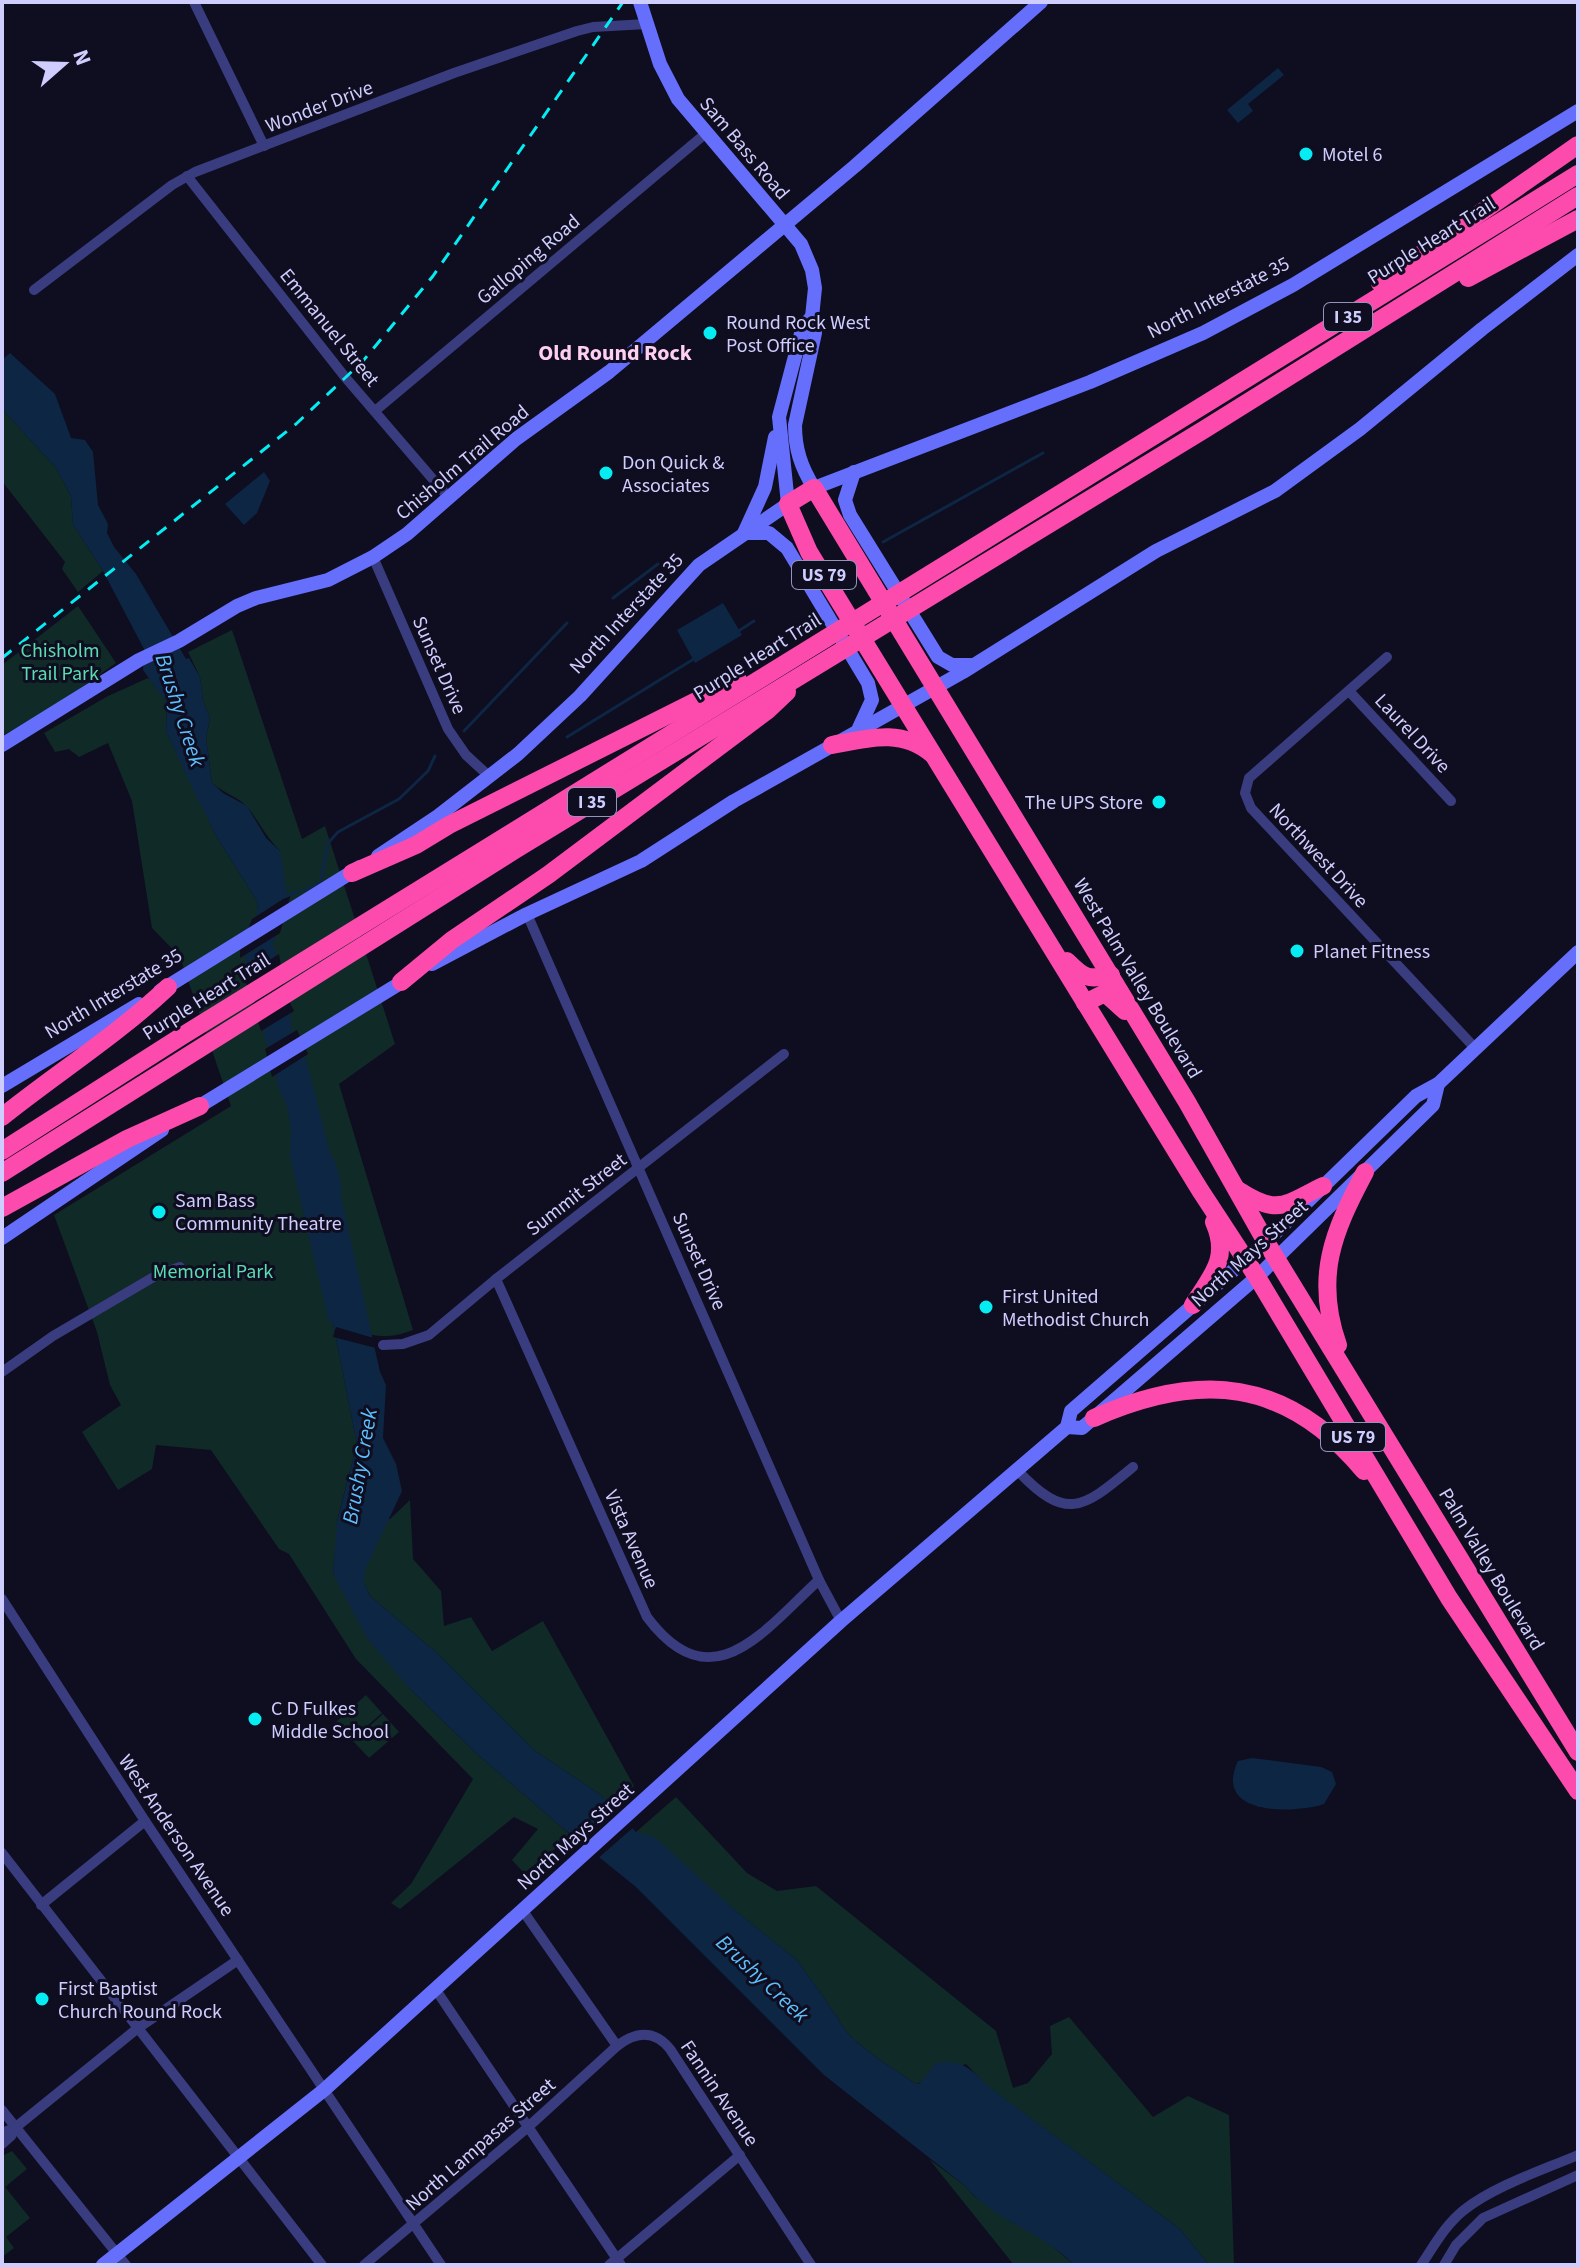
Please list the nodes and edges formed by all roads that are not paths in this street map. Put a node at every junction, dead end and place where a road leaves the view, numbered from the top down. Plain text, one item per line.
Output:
1 (194, 2) edge
2 (640, 2) edge
3 (1041, 2) edge
4 (647, 24) junction
5 (1578, 111) edge
6 (705, 134) junction
7 (1578, 145) edge
8 (264, 146) junction
9 (1578, 174) edge
10 (187, 176) junction
11 (1578, 196) edge
12 (1578, 219) edge
13 (784, 224) junction
14 (1578, 255) edge
15 (34, 290) dead end
16 (812, 317) junction
17 (375, 411) junction
18 (779, 417) junction
19 (1205, 429) junction
20 (1118, 459) junction
21 (854, 472) junction
22 (814, 488) junction
23 (449, 498) junction
24 (788, 504) junction
25 (744, 533) junction
26 (373, 557) junction
27 (931, 584) junction
28 (814, 656) junction
29 (1387, 657) dead end
30 (974, 665) junction
31 (934, 686) junction
32 (1349, 691) junction
33 (904, 703) junction
34 (858, 730) junction
35 (2, 745) edge
36 (832, 745) junction
37 (939, 761) junction
38 (490, 777) junction
39 (1451, 801) dead end
40 (347, 876) junction
41 (527, 914) junction
42 (1053, 948) junction
43 (1578, 952) edge
44 (1111, 975) junction
45 (396, 985) junction
46 (168, 987) junction
47 (1085, 1003) junction
48 (1141, 1028) junction
49 (186, 1045) junction
50 (1475, 1048) junction
51 (784, 1054) dead end
52 (1438, 1084) junction
53 (2, 1086) edge
54 (204, 1104) junction
55 (2, 1117) edge
56 (2, 1151) edge
57 (639, 1168) junction
58 (1365, 1172) junction
59 (2, 1173) edge
60 (1323, 1186) junction
61 (1200, 1190) junction
62 (1238, 1190) junction
63 (2, 1208) edge
64 (2, 1238) edge
65 (1266, 1242) junction
66 (1276, 1258) junction
67 (1245, 1259) junction
68 (180, 1267) dead end
69 (1257, 1277) junction
70 (496, 1279) junction
71 (1193, 1305) junction
72 (383, 1345) dead end
73 (2, 1372) edge
74 (1369, 1408) junction
75 (1094, 1418) junction
76 (1067, 1427) junction
77 (1133, 1467) dead end
78 (1017, 1470) junction
79 (1404, 1521) junction
80 (819, 1580) junction
81 (2, 1599) edge
82 (841, 1621) junction
83 (1578, 1752) edge
84 (1578, 1791) edge
85 (145, 1821) junction
86 (2, 1853) edge
87 (41, 1905) junction
88 (523, 1911) junction
89 (238, 1960) junction
90 (436, 1990) junction
91 (138, 2028) junction
92 (617, 2046) junction
93 (324, 2090) junction
94 (2, 2110) edge
95 (16, 2127) junction
96 (527, 2128) junction
97 (2, 2133) edge
98 (2, 2144) edge
99 (740, 2155) junction
100 (1578, 2155) edge
101 (238, 2160) junction
102 (1578, 2175) edge
103 (414, 2225) junction
104 (122, 2259) edge
105 (808, 2260) edge
106 (615, 2263) edge
107 (103, 2265) edge
108 (322, 2265) edge
109 (364, 2265) edge
110 (441, 2265) edge
111 (795, 2265) edge
112 (1421, 2265) edge
113 (1444, 2265) edge

1 - 8 street
2 - 4 main road, Sam Bass Road
3 - 13 main road, Chisholm Trail Road
4 - 6 main road, Sam Bass Road
4 - 8 street, Wonder Drive
5 - 21 main road, North Interstate 35
6 - 13 main road, Sam Bass Road
6 - 17 street, Galloping Road
7 - 20 highway
8 - 10 street, Wonder Drive
9 - 20 highway, Purple Heart Trail / I 35
10 - 15 street, Wonder Drive
10 - 17 street, Emmanuel Street
11 - 19 highway, Purple Heart Trail / I 35
12 - 19 highway
13 - 16 main road, Sam Bass Road
13 - 23 main road, Chisholm Trail Road
14 - 30 main road
16 - 18 main road, Sam Bass Road
16 - 22 main road, Sam Bass Road
17 - 23 street, Emmanuel Street
18 - 24 main road, Sam Bass Road
18 - 25 main road
19 - 27 highway, Purple Heart Trail / I 35
20 - 27 highway, Purple Heart Trail / I 35
21 - 22 main road, North Interstate 35
21 - 30 main road
22 - 24 highway, North Interstate 35
22 - 31 highway, West Palm Valley Boulevard / US 79
23 - 26 main road, Chisholm Trail Road
24 - 25 main road, North Interstate 35
24 - 33 highway, US 79
25 - 34 main road
25 - 38 main road, North Interstate 35
26 - 35 main road, Chisholm Trail Road
26 - 38 street, Sunset Drive
27 - 28 highway, Purple Heart Trail / I 35
28 - 40 highway
28 - 45 highway
28 - 49 highway, Purple Heart Trail / I 35
29 - 32 street, Northwest Drive
30 - 31 main road
31 - 33 main road
31 - 44 highway, West Palm Valley Boulevard / US 79
32 - 39 street, Laurel Drive
32 - 50 street, Northwest Drive
33 - 34 main road
33 - 37 highway, US 79
34 - 36 main road
36 - 37 highway
36 - 41 main road
37 - 42 highway, US 79
38 - 40 main road, North Interstate 35
40 - 46 main road, North Interstate 35
41 - 45 main road
41 - 57 street, Sunset Drive
42 - 44 highway
42 - 47 highway, US 79
43 - 50 main road, North Mays Street
44 - 48 highway, West Palm Valley Boulevard / US 79
45 - 54 main road
46 - 53 main road, North Interstate 35
46 - 55 highway
47 - 48 highway
47 - 61 highway, US 79
48 - 62 highway, West Palm Valley Boulevard / US 79
49 - 56 highway, Purple Heart Trail / I 35
49 - 59 highway, Purple Heart Trail / I 35
50 - 52 main road, North Mays Street
51 - 57 street, Summit Street
52 - 58 main road, North Mays Street
52 - 60 main road, North Mays Street
54 - 63 highway
54 - 64 main road
57 - 70 street, Summit Street
57 - 80 street, Sunset Drive
58 - 66 main road, North Mays Street
58 - 74 highway
60 - 62 highway
60 - 65 main road, North Mays Street
61 - 67 highway, US 79
61 - 71 highway
62 - 65 highway, West Palm Valley Boulevard / US 79
65 - 66 highway, West Palm Valley Boulevard / US 79
65 - 67 main road, North Mays Street
66 - 69 main road, North Mays Street
66 - 74 highway, West Palm Valley Boulevard / US 79
67 - 69 highway, US 79
67 - 71 main road, North Mays Street
68 - 73 street
69 - 75 main road, North Mays Street
69 - 79 highway, US 79
70 - 72 street, Summit Street
70 - 80 street, Vista Avenue
71 - 76 main road, North Mays Street
74 - 83 highway, Palm Valley Boulevard / US 79
75 - 76 main road, North Mays Street
75 - 79 highway
76 - 78 main road, North Mays Street
77 - 78 street
78 - 82 main road, North Mays Street
79 - 84 highway, US 79
80 - 82 street, Sunset Drive
81 - 85 street, West Anderson Avenue
82 - 88 main road, North Mays Street
85 - 87 street
85 - 89 street, West Anderson Avenue
86 - 87 street
87 - 91 street
88 - 90 main road, North Mays Street
88 - 92 street
89 - 91 street
89 - 93 street, West Anderson Avenue
90 - 93 main road, North Mays Street
90 - 96 street
91 - 95 street
91 - 101 street
92 - 96 street, North Lampasas Street
92 - 99 street, Fannin Avenue
93 - 101 main road, North Mays Street
93 - 103 street, West Anderson Avenue
94 - 95 street
95 - 97 street
95 - 98 street
95 - 104 street
96 - 103 street, North Lampasas Street
96 - 106 street
99 - 105 street, Fannin Avenue
99 - 106 street
100 - 112 street
101 - 104 main road, North Mays Street
101 - 108 street
102 - 113 street
103 - 109 street, North Lampasas Street
103 - 110 street, West Anderson Avenue
104 - 107 main road, North Mays Street
105 - 111 street

